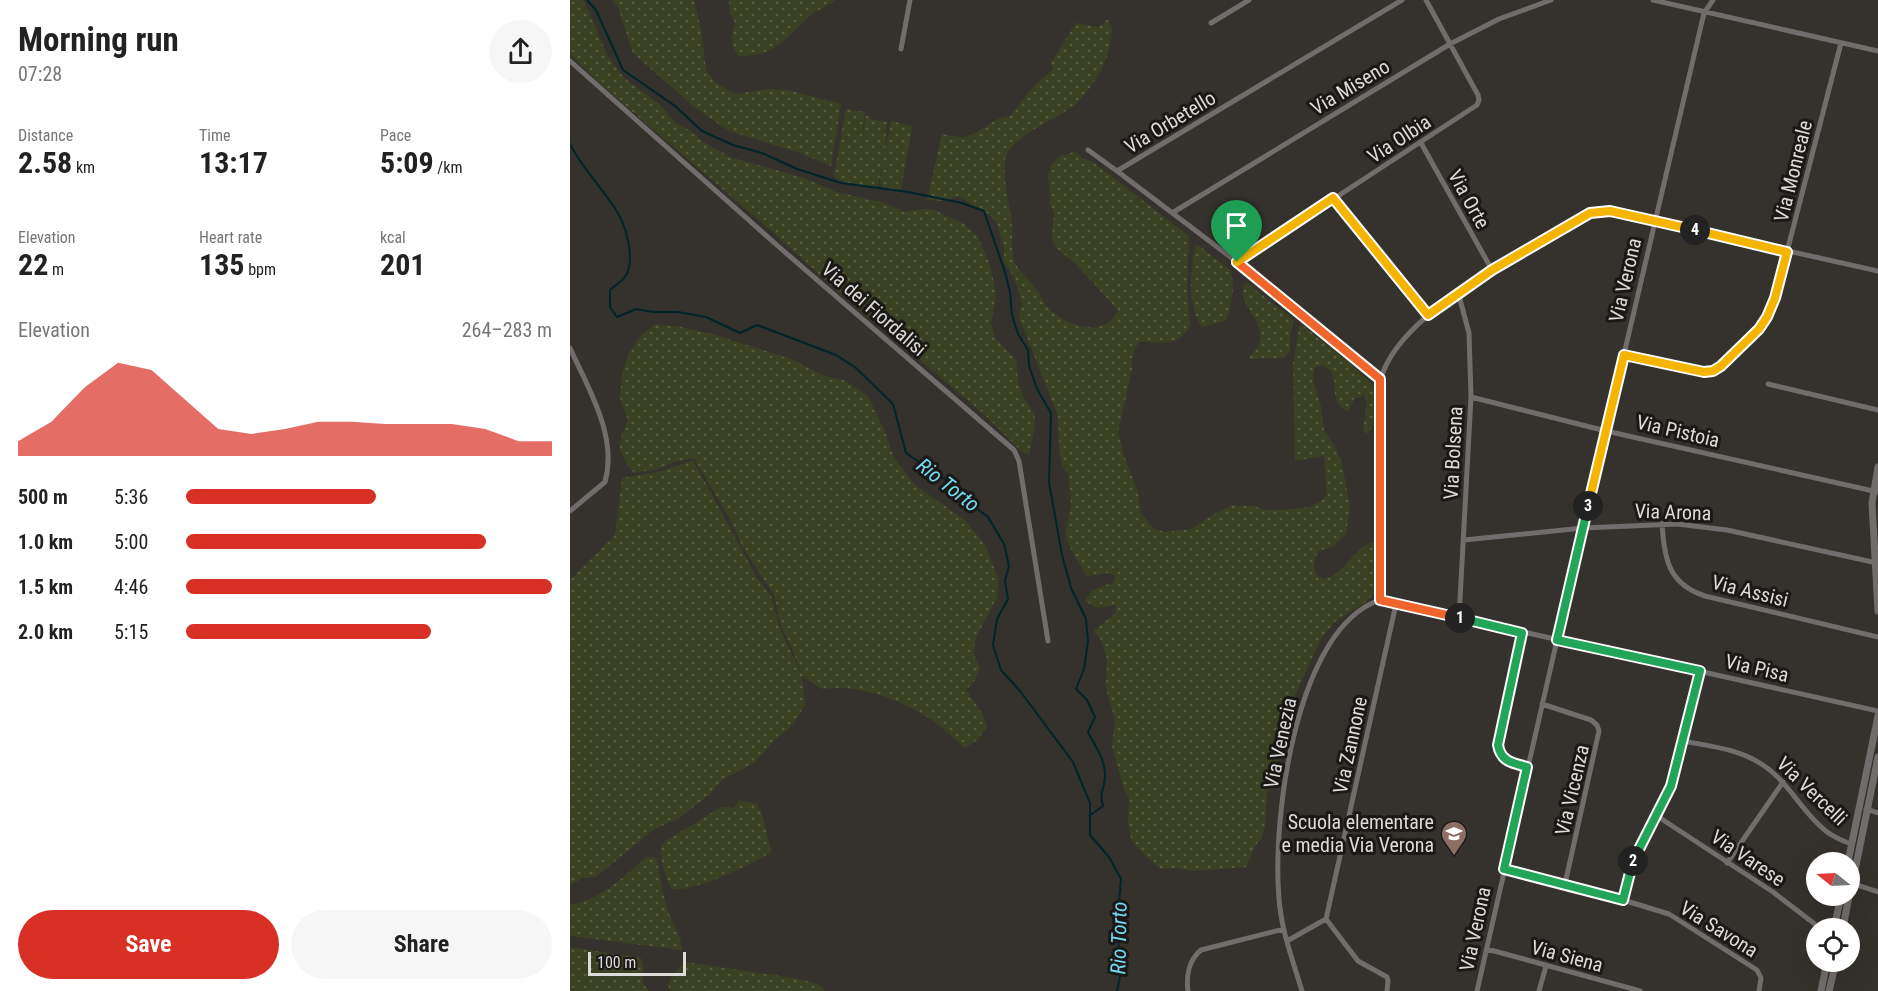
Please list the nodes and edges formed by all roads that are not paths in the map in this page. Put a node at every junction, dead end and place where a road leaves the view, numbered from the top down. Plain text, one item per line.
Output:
1 (910, 0) edge
2 (1249, 0) edge
3 (1402, 0) edge
4 (1426, 0) edge
5 (1551, 0) edge
6 (1653, 0) edge
7 (1713, 0) edge
8 (1704, 13) junction
9 (1211, 24) dead end
10 (1841, 43) junction
11 (1450, 44) junction
12 (901, 49) dead end
13 (1878, 51) edge
14 (570, 61) edge
15 (1421, 143) junction
16 (1088, 150) dead end
17 (1117, 171) junction
18 (1333, 198) junction
19 (1172, 213) junction
20 (1654, 220) junction
21 (1787, 252) junction
22 (1237, 262) junction
23 (1492, 270) junction
24 (1878, 271) edge
25 (1458, 292) junction
26 (1428, 315) junction
27 (570, 348) edge
28 (1624, 355) junction
29 (1380, 379) junction
30 (1768, 384) dead end
31 (1471, 397) junction
32 (1878, 410) edge
33 (1606, 430) junction
34 (1878, 467) edge
35 (1875, 491) edge
36 (570, 511) edge
37 (1662, 523) junction
38 (1583, 528) junction
39 (1464, 540) junction
40 (1877, 563) edge
41 (1380, 600) junction
42 (1396, 604) junction
43 (1878, 611) edge
44 (1459, 618) junction
45 (1522, 633) junction
46 (1878, 637) edge
47 (1557, 640) junction
48 (1048, 641) dead end
49 (1700, 671) junction
50 (1542, 704) junction
51 (1878, 711) edge
52 (1878, 716) edge
53 (1683, 741) junction
54 (1878, 757) edge
55 (1527, 767) junction
56 (1783, 782) junction
57 (1863, 808) junction
58 (1878, 813) edge
59 (1657, 816) junction
60 (1851, 844) junction
61 (1850, 852) edge
62 (1856, 852) edge
63 (1727, 862) junction
64 (1504, 869) junction
65 (1565, 884) junction
66 (1860, 885) edge
67 (1878, 892) edge
68 (1623, 900) junction
69 (1807, 918) edge
70 (1326, 919) junction
71 (1284, 929) junction
72 (1287, 941) junction
73 (1487, 949) junction
74 (1546, 966) junction
75 (1825, 972) edge
76 (1834, 972) edge
77 (1188, 991) edge
78 (1302, 991) edge
79 (1387, 991) edge
80 (1478, 991) edge
81 (1539, 991) edge
82 (1640, 991) edge
83 (1759, 991) edge
84 (1821, 991) edge
85 (1829, 991) edge

1 - 12 street
2 - 9 street
3 - 17 street, Via Orbetello
4 - 11 street, Via Olbia
5 - 11 street, Via Miseno
6 - 8 street
7 - 8 street, Via Verona
8 - 10 street
8 - 20 street, Via Verona
10 - 13 street
10 - 21 street, Via Monreale
11 - 15 street, Via Olbia
11 - 19 street, Via Miseno
14 - 48 street, Via dei Fiordalisi
15 - 18 street, Via Olbia
15 - 23 street, Via Orte
16 - 17 street
17 - 19 street, Via Orbetello
18 - 22 street, Via Olbia
18 - 26 street
19 - 22 street, Via Orbetello
20 - 21 street
20 - 23 street
20 - 28 street, Via Verona
21 - 24 street
21 - 28 street, Via Monreale
22 - 29 street, Via Orbetello
23 - 25 street
25 - 26 street
25 - 31 street, Via Bolsena
26 - 29 street
27 - 36 street
28 - 33 street, Via Verona
29 - 41 street
30 - 32 street
31 - 33 street, Via Pistoia
31 - 39 street, Via Bolsena
33 - 35 street, Via Pistoia
33 - 38 street, Via Verona
34 - 35 street
35 - 40 street
37 - 38 street, Via Arona
37 - 40 street, Via Arona
37 - 46 street, Via Assisi
38 - 39 street, Via Arona
38 - 47 street, Via Verona
39 - 44 street, Via Bolsena
40 - 43 street
41 - 42 street, Via Pisa
41 - 71 street, Via Venezia
42 - 44 street, Via Pisa
42 - 70 street, Via Zannone
44 - 45 street, Via Pisa
45 - 47 street, Via Pisa
45 - 55 street
47 - 49 street, Via Pisa
47 - 50 street, Via Verona
49 - 51 street, Via Pisa
49 - 53 street
50 - 55 street, Via Verona
50 - 65 street, Via Vicenza
52 - 57 street
53 - 56 street, Via Vercelli
53 - 59 street
54 - 57 street
55 - 64 street, Via Verona
56 - 60 street, Via Vercelli
56 - 63 street
57 - 58 street
57 - 60 street
57 - 62 street
59 - 63 street, Via Varese
59 - 68 street
60 - 61 street
63 - 69 street, Via Varese
64 - 65 street, Via Savona
64 - 73 street, Via Verona
65 - 68 street, Via Savona
66 - 67 street
68 - 83 street, Via Savona
70 - 72 street
70 - 79 street
71 - 72 street, Via Venezia
71 - 77 street
72 - 78 street, Via Venezia
73 - 74 street, Via Siena
73 - 80 street, Via Verona
74 - 81 street
74 - 82 street, Via Siena
75 - 84 street
76 - 85 street

